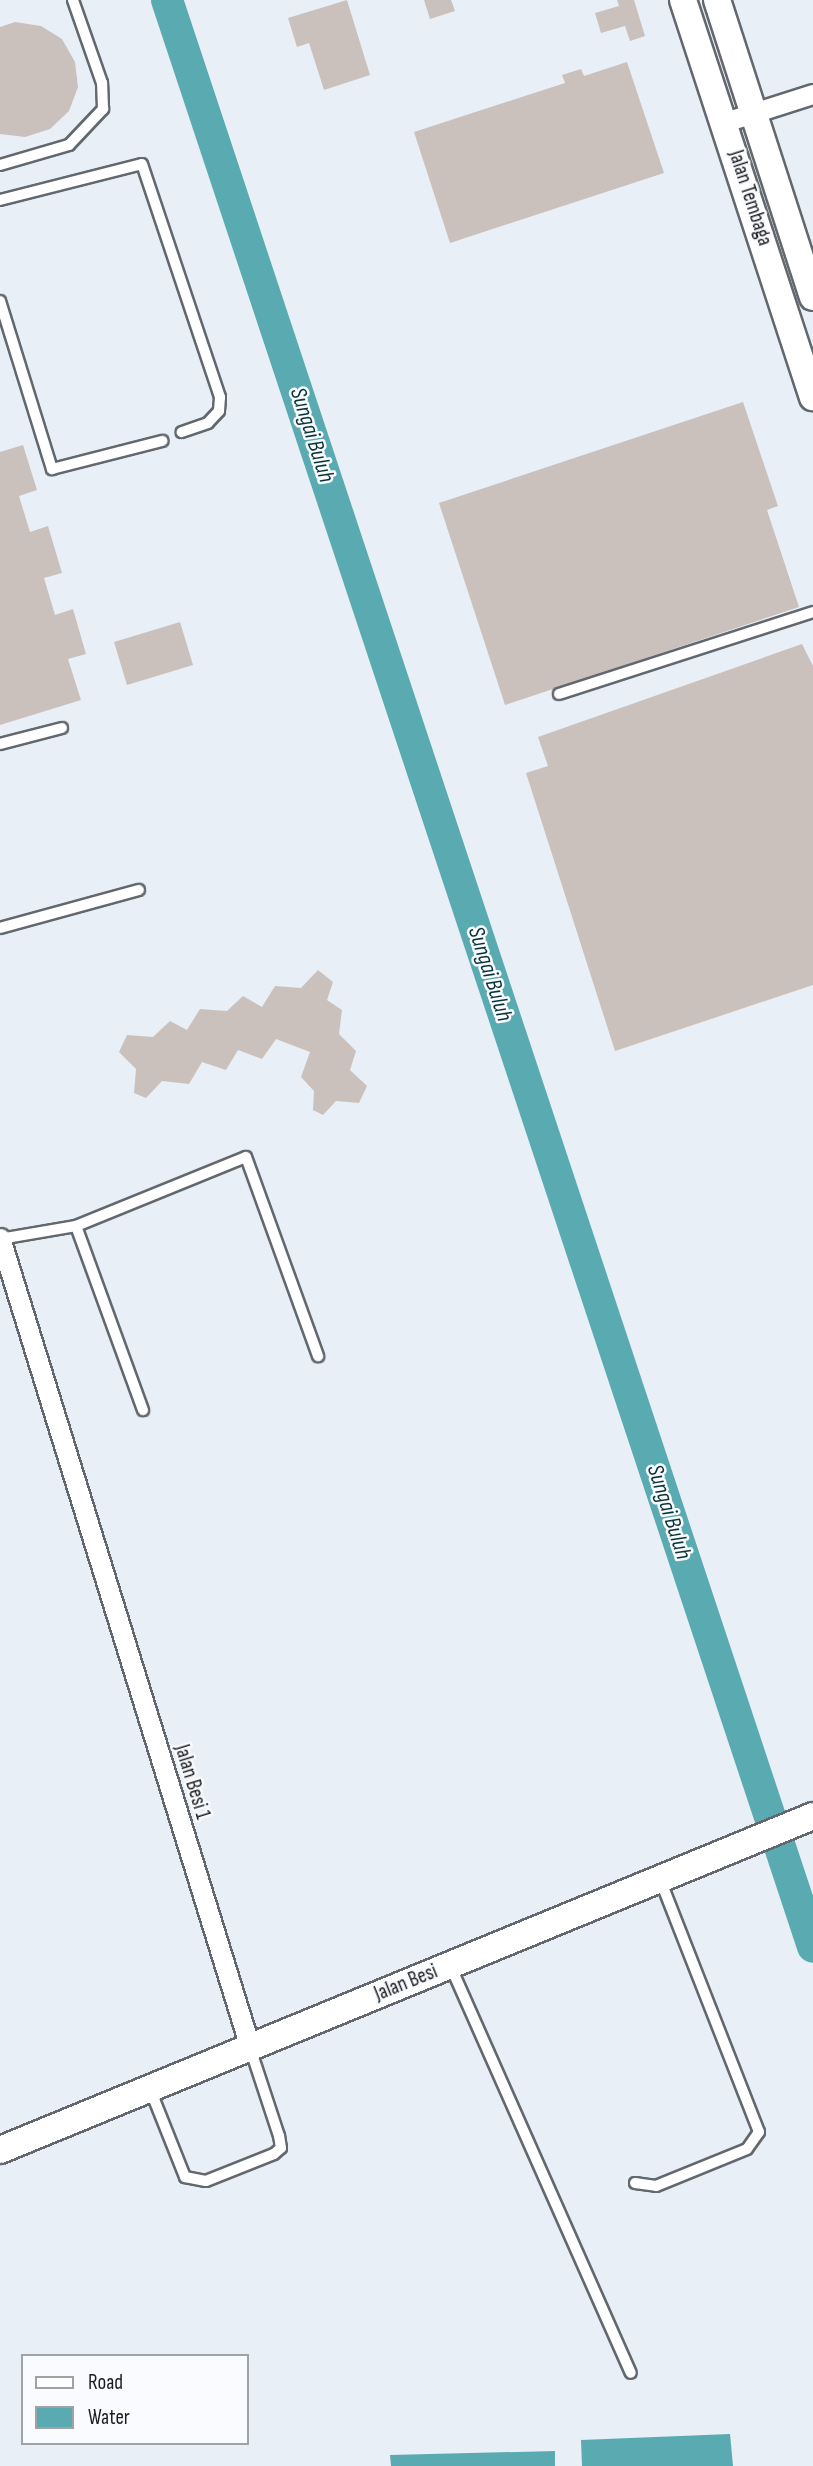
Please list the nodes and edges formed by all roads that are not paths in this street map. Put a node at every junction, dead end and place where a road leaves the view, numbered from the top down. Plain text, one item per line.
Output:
1 (73, 0) edge
2 (683, 0) edge
3 (717, 0) edge
4 (813, 94) edge
5 (754, 113) junction
6 (725, 122) junction
7 (0, 165) edge
8 (0, 201) edge
9 (813, 297) edge
10 (0, 301) edge
11 (813, 397) edge
12 (182, 432) dead end
13 (162, 441) dead end
14 (813, 612) edge
15 (559, 694) dead end
16 (62, 729) dead end
17 (0, 744) edge
18 (139, 890) dead end
19 (0, 928) edge
20 (76, 1226) junction
21 (0, 1239) edge
22 (318, 1356) dead end
23 (143, 1410) dead end
24 (808, 1818) edge
25 (659, 1879) junction
26 (450, 1965) junction
27 (250, 2047) junction
28 (149, 2088) junction
29 (0, 2150) edge
30 (635, 2183) dead end
31 (631, 2373) dead end

1 - 7 lane
2 - 6 street, Jalan Tembaga
3 - 5 street, Jalan Tembaga
4 - 5 street
5 - 6 street
5 - 9 street, Jalan Tembaga
6 - 11 street, Jalan Tembaga
8 - 12 lane
10 - 13 lane
14 - 15 lane
16 - 17 lane
18 - 19 lane
20 - 21 lane
20 - 22 lane
20 - 23 lane
21 - 27 street, Jalan Besi 1
24 - 25 street, Jalan Besi
25 - 26 street, Jalan Besi
25 - 30 lane
26 - 27 street, Jalan Besi
26 - 31 lane
27 - 28 street, Jalan Besi
27 - 28 lane, Jalan Besi 1
28 - 29 street, Jalan Besi

